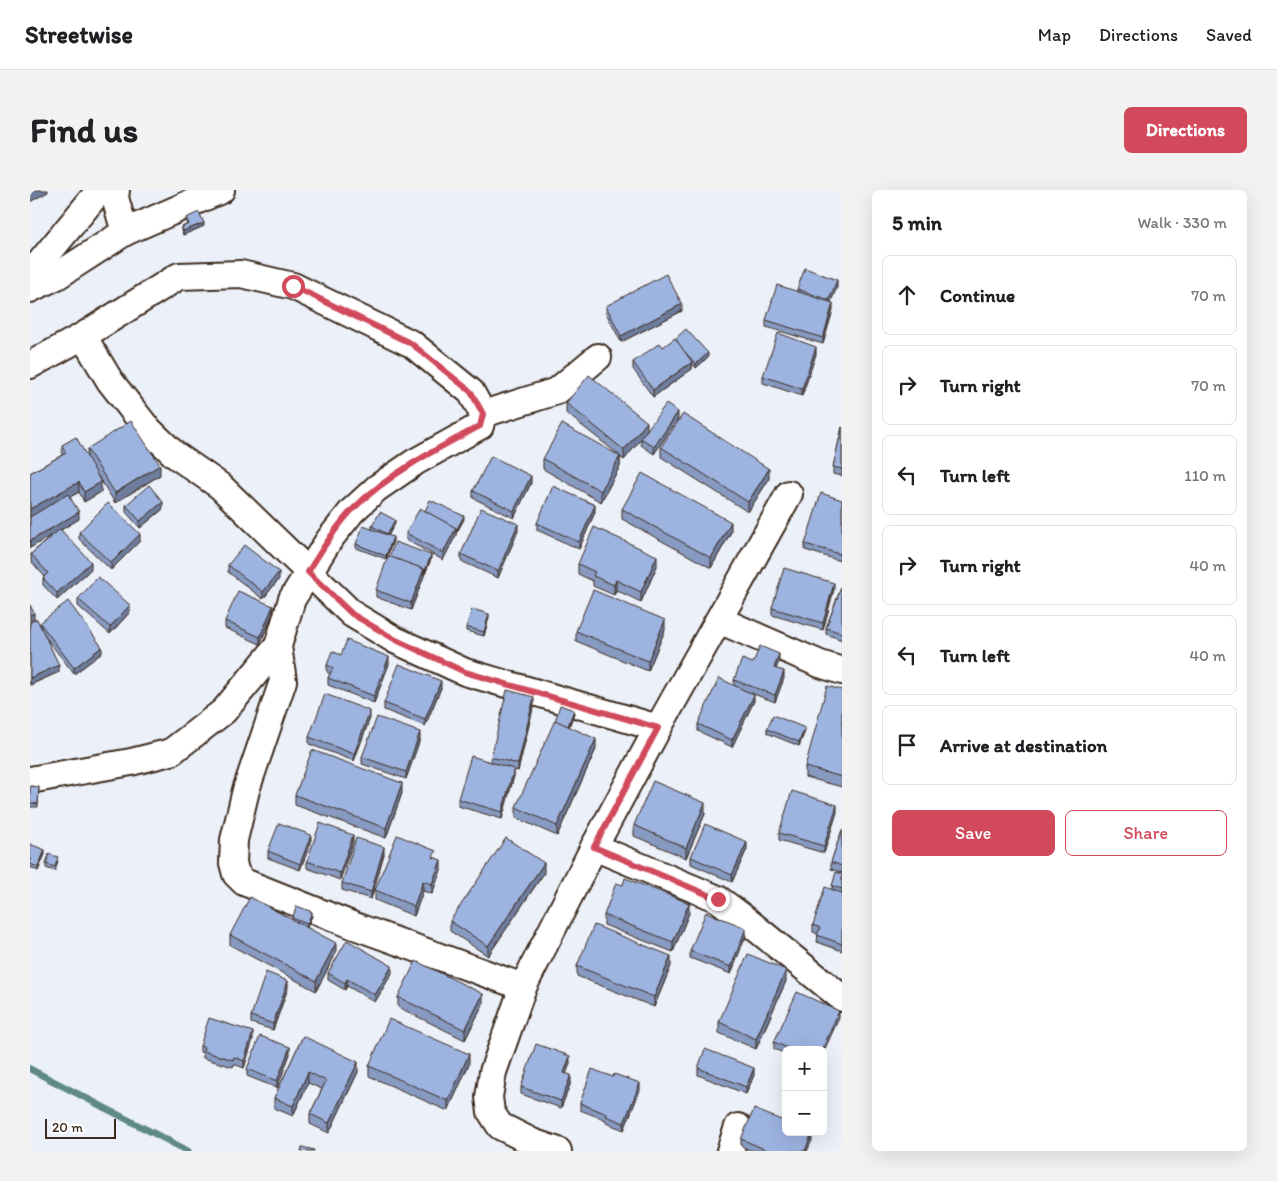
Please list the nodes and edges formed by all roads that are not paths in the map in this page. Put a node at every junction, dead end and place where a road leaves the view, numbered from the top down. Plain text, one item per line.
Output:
1 (100, 190) edge
2 (116, 190) edge
3 (221, 190) edge
4 (125, 232) junction
5 (30, 278) edge
6 (30, 289) edge
7 (83, 336) junction
8 (598, 357) dead end
9 (30, 365) edge
10 (483, 414) junction
11 (789, 494) dead end
12 (308, 572) junction
13 (718, 620) junction
14 (278, 646) junction
15 (842, 671) edge
16 (658, 728) junction
17 (30, 780) edge
18 (594, 847) junction
19 (523, 987) junction
20 (842, 998) edge
21 (738, 1126) dead end
22 (558, 1151) edge
23 (730, 1151) edge

1 - 5 street
2 - 4 street
3 - 4 street
4 - 6 street
7 - 9 street
7 - 10 street
7 - 12 street
8 - 10 street
10 - 12 street
11 - 13 street
12 - 14 street
12 - 16 street
13 - 15 street
13 - 16 street
14 - 17 street
14 - 19 street
16 - 18 street
18 - 19 street
18 - 20 street
19 - 22 street
21 - 23 street

